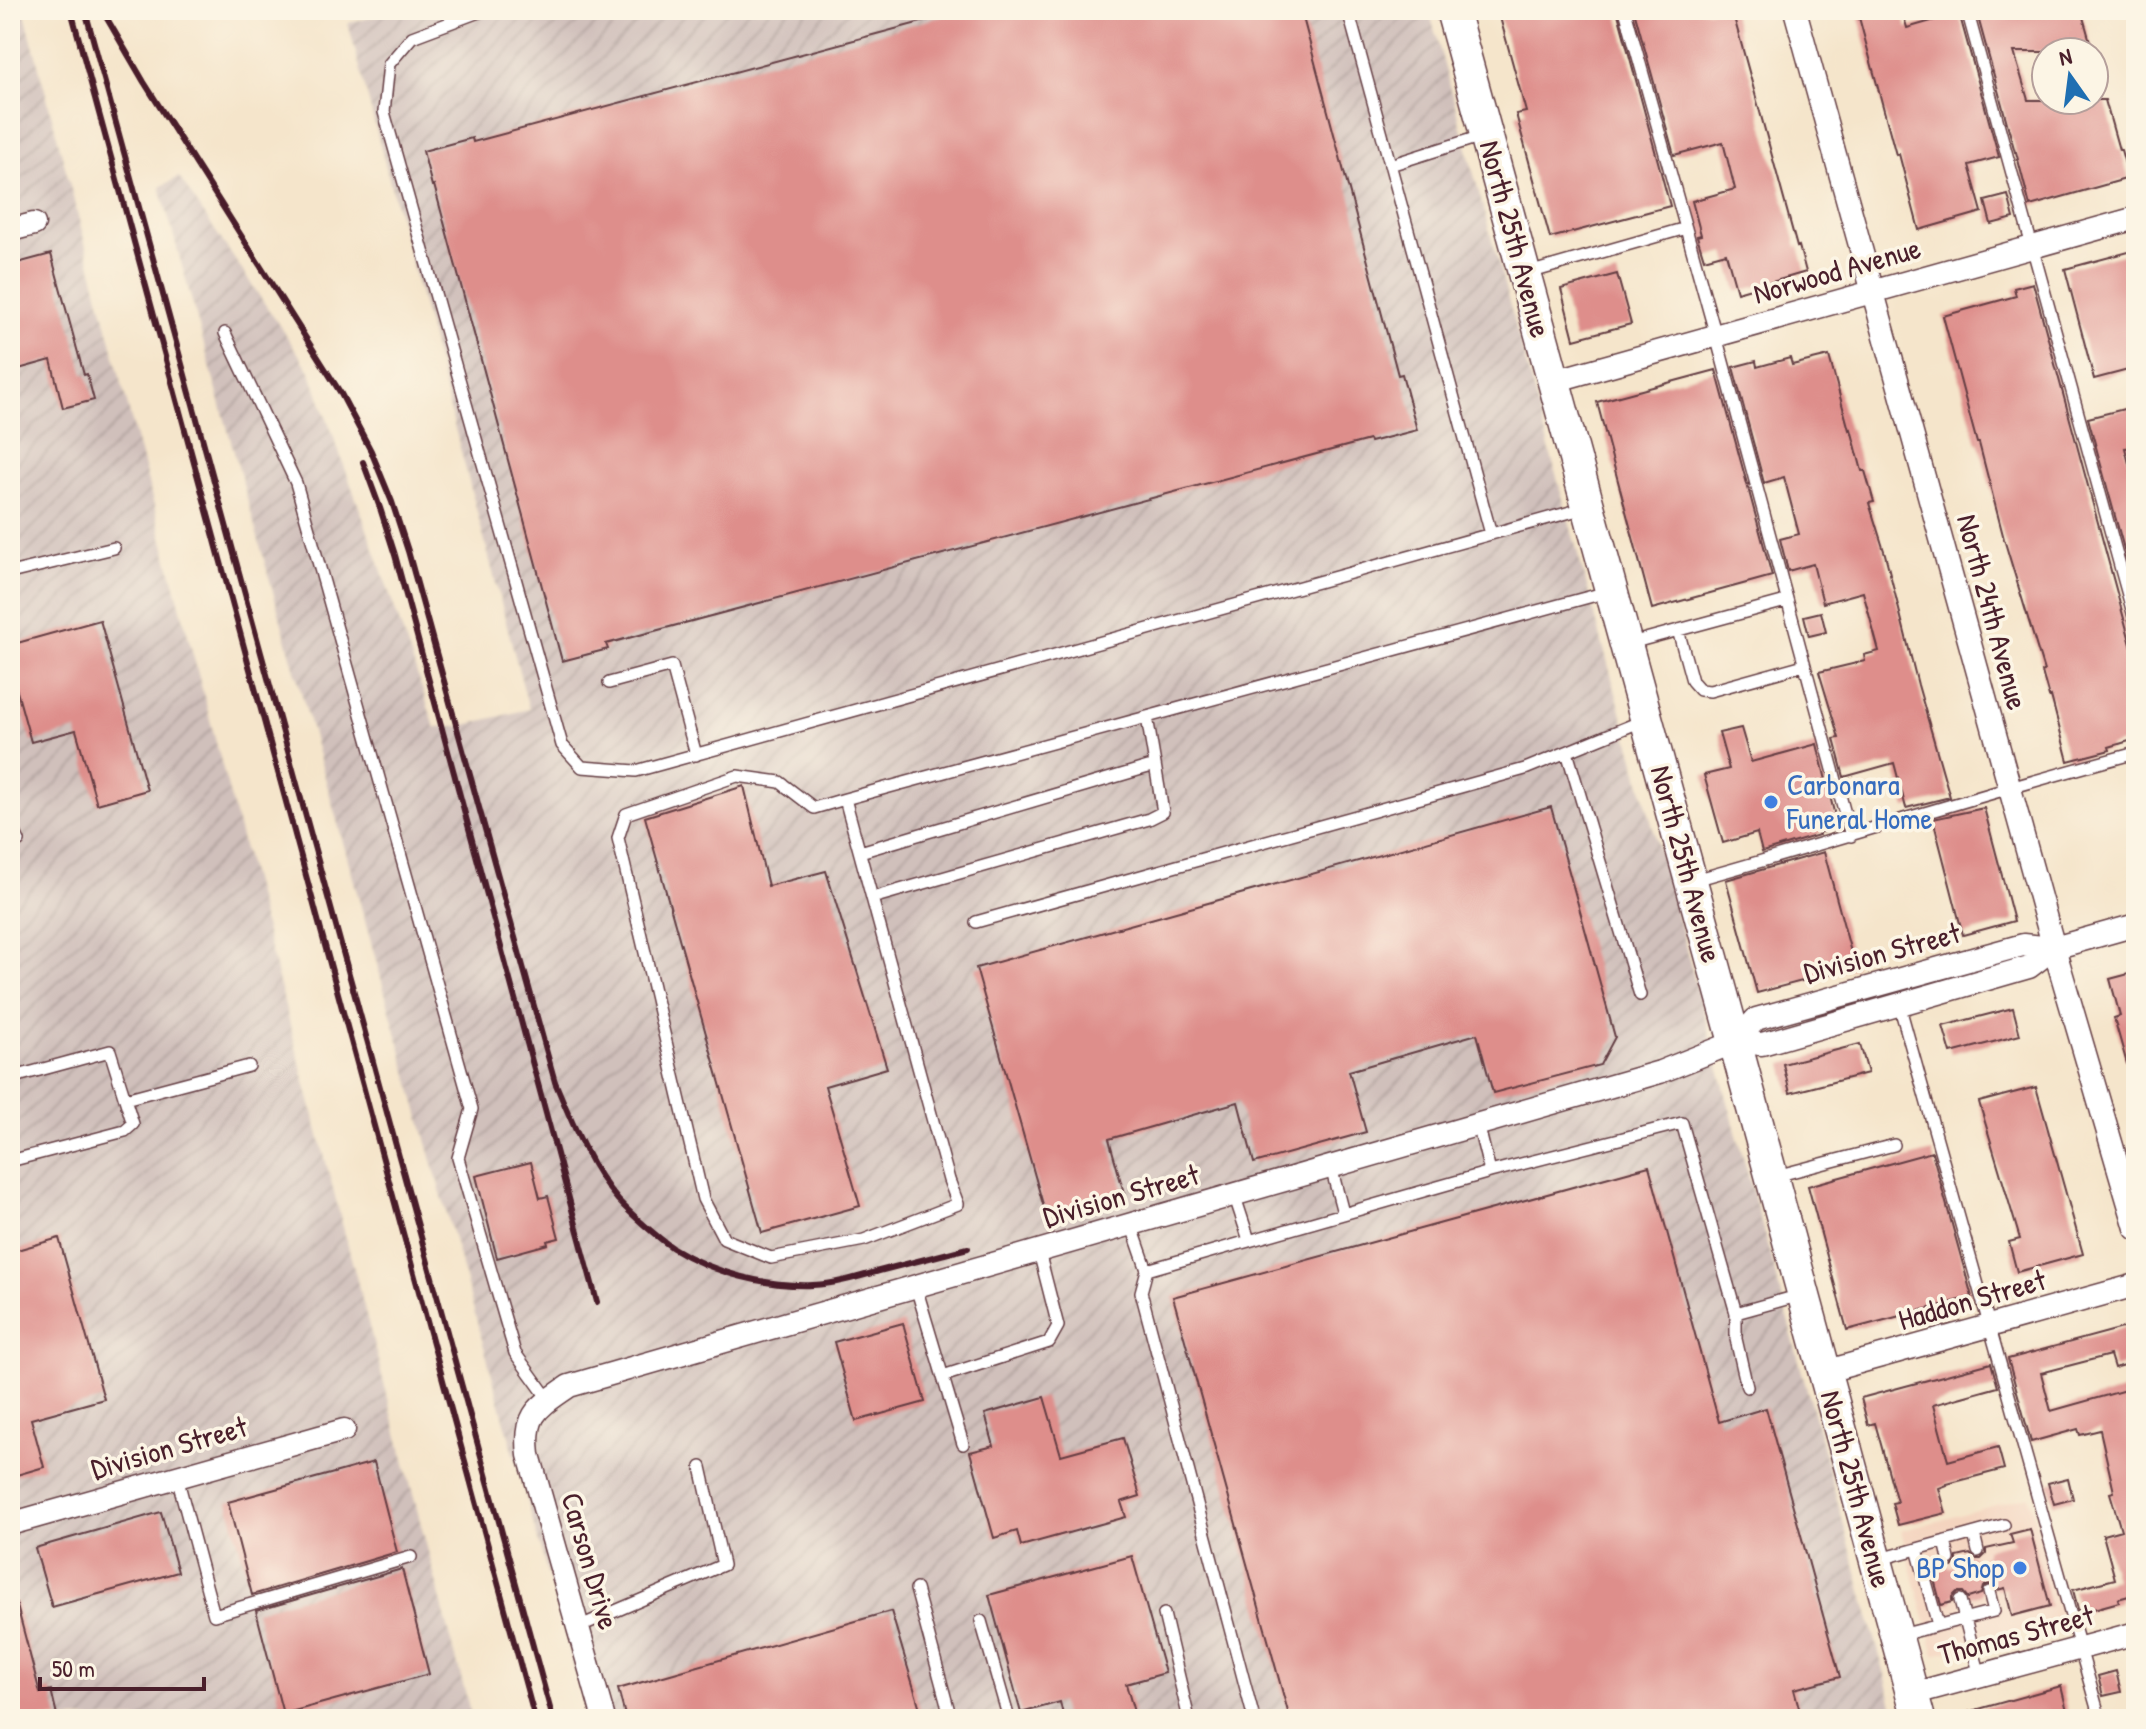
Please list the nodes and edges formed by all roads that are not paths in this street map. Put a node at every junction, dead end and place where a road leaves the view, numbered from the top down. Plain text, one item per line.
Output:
1 (484, 10) edge
2 (1348, 10) edge
3 (1452, 10) edge
4 (1625, 10) edge
5 (1795, 10) edge
6 (1967, 10) edge
7 (1486, 135) junction
8 (1390, 165) junction
9 (2136, 218) edge
10 (34, 224) dead end
11 (1686, 228) junction
12 (10, 230) edge
13 (2032, 247) junction
14 (1525, 274) junction
15 (1873, 292) junction
16 (225, 333) dead end
17 (1716, 336) junction
18 (1554, 381) junction
19 (1588, 507) junction
20 (1491, 534) junction
21 (114, 548) dead end
22 (10, 573) edge
23 (1611, 591) junction
24 (1786, 601) junction
25 (2136, 624) edge
26 (1678, 630) junction
27 (1626, 644) junction
28 (1804, 665) junction
29 (609, 683) dead end
30 (1147, 717) junction
31 (1647, 719) junction
32 (1567, 752) junction
33 (2136, 753) edge
34 (696, 755) junction
35 (1155, 765) junction
36 (2009, 787) junction
37 (845, 799) junction
38 (10, 821) edge
39 (1851, 836) junction
40 (19, 841) dead end
41 (860, 852) junction
42 (1691, 881) junction
43 (872, 898) junction
44 (976, 922) dead end
45 (2136, 925) edge
46 (2054, 948) junction
47 (1640, 995) dead end
48 (1899, 1004) junction
49 (1735, 1042) junction
50 (249, 1066) dead end
51 (10, 1078) edge
52 (125, 1099) junction
53 (1478, 1124) junction
54 (1894, 1145) dead end
55 (10, 1161) edge
56 (1331, 1167) junction
57 (1490, 1172) junction
58 (1772, 1177) junction
59 (1234, 1194) junction
60 (1343, 1213) junction
61 (1131, 1223) junction
62 (2136, 1228) edge
63 (1249, 1240) junction
64 (1039, 1252) junction
65 (1147, 1270) junction
66 (2136, 1285) edge
67 (916, 1287) junction
68 (1803, 1294) junction
69 (1736, 1313) junction
70 (1989, 1326) junction
71 (1824, 1372) junction
72 (943, 1376) junction
73 (1747, 1387) dead end
74 (549, 1400) junction
75 (531, 1418) joint
76 (344, 1430) dead end
77 (963, 1444) dead end
78 (701, 1467) dead end
79 (177, 1477) junction
80 (10, 1524) edge
81 (2004, 1525) dead end
82 (1974, 1534) junction
83 (1945, 1541) junction
84 (1917, 1549) junction
85 (1978, 1551) dead end
86 (411, 1557) dead end
87 (1949, 1559) dead end
88 (1876, 1560) junction
89 (916, 1589) dead end
90 (1989, 1592) dead end
91 (1960, 1600) dead end
92 (1164, 1614) dead end
93 (1965, 1618) junction
94 (981, 1621) dead end
95 (1938, 1625) junction
96 (578, 1627) junction
97 (2136, 1633) edge
98 (1897, 1636) junction
99 (2080, 1649) junction
100 (1980, 1676) junction
101 (1915, 1707) edge
102 (604, 1719) edge
103 (951, 1719) edge
104 (1009, 1719) edge
105 (1189, 1719) edge
106 (1254, 1719) edge
107 (2100, 1719) edge

1 - 34 lane
2 - 8 lane
3 - 7 main road, North 25th Avenue
4 - 11 lane
5 - 15 street, North 24th Avenue
6 - 13 lane
7 - 8 lane
7 - 14 main road, North 25th Avenue
8 - 20 lane
9 - 13 street, Norwood Avenue
10 - 12 street
11 - 14 lane
11 - 17 lane
13 - 15 street, Norwood Avenue
13 - 25 lane
14 - 18 main road, North 25th Avenue
15 - 17 street, Norwood Avenue
15 - 36 street, North 24th Avenue
16 - 74 lane
17 - 18 street, Norwood Avenue
17 - 24 lane
18 - 19 main road, North 25th Avenue
19 - 20 lane
19 - 23 main road, North 25th Avenue
20 - 34 lane
21 - 22 lane
23 - 27 main road, North 25th Avenue
23 - 30 lane
24 - 26 lane
24 - 28 lane
26 - 27 lane
26 - 28 lane
27 - 31 main road, North 25th Avenue
28 - 39 lane
29 - 34 lane
30 - 35 lane
30 - 37 lane
31 - 32 lane
31 - 42 main road, North 25th Avenue
32 - 44 lane
32 - 47 lane
33 - 36 lane
35 - 41 lane
35 - 43 lane
36 - 39 lane
36 - 46 street, North 24th Avenue
37 - 41 lane
37 - 43 lane
38 - 40 lane
39 - 42 lane
41 - 43 lane
42 - 49 main road, North 25th Avenue
45 - 46 street, Division Street
46 - 48 street, Division Street
46 - 49 street, Division Street
46 - 62 street, North 24th Avenue
48 - 49 street, Division Street
48 - 70 lane
49 - 53 street, Division Street
49 - 58 main road, North 25th Avenue
50 - 52 lane
51 - 52 lane
52 - 55 lane
53 - 56 street, Division Street
53 - 57 lane
54 - 58 lane
56 - 59 street, Division Street
56 - 60 lane
57 - 60 lane
57 - 69 lane
58 - 68 main road, North 25th Avenue
59 - 61 street, Division Street
59 - 63 lane
60 - 63 lane
61 - 64 street, Division Street
61 - 65 lane
63 - 65 lane
64 - 67 street, Division Street
64 - 72 lane
65 - 106 lane
66 - 70 street, Haddon Street
67 - 72 lane
67 - 74 street, Division Street
68 - 69 lane
68 - 71 main road, North 25th Avenue
69 - 73 lane
70 - 71 street, Haddon Street
70 - 99 lane
71 - 88 main road, North 25th Avenue
72 - 77 lane
74 - 75 street, Division Street
75 - 96 street, Carson Drive
76 - 79 street, Division Street
78 - 96 lane
79 - 80 street, Division Street
79 - 86 lane
81 - 82 lane
82 - 83 lane
82 - 85 lane
83 - 84 lane
83 - 87 lane
84 - 88 lane
84 - 95 lane
88 - 98 main road, North 25th Avenue
89 - 103 lane
90 - 93 lane
91 - 93 lane
92 - 105 lane
93 - 95 lane
93 - 100 lane
94 - 104 lane
95 - 98 lane
96 - 102 street, Carson Drive
97 - 99 street, Thomas Street
98 - 101 main road, North 25th Avenue
99 - 100 street, Thomas Street
99 - 107 lane
100 - 101 street, Thomas Street

